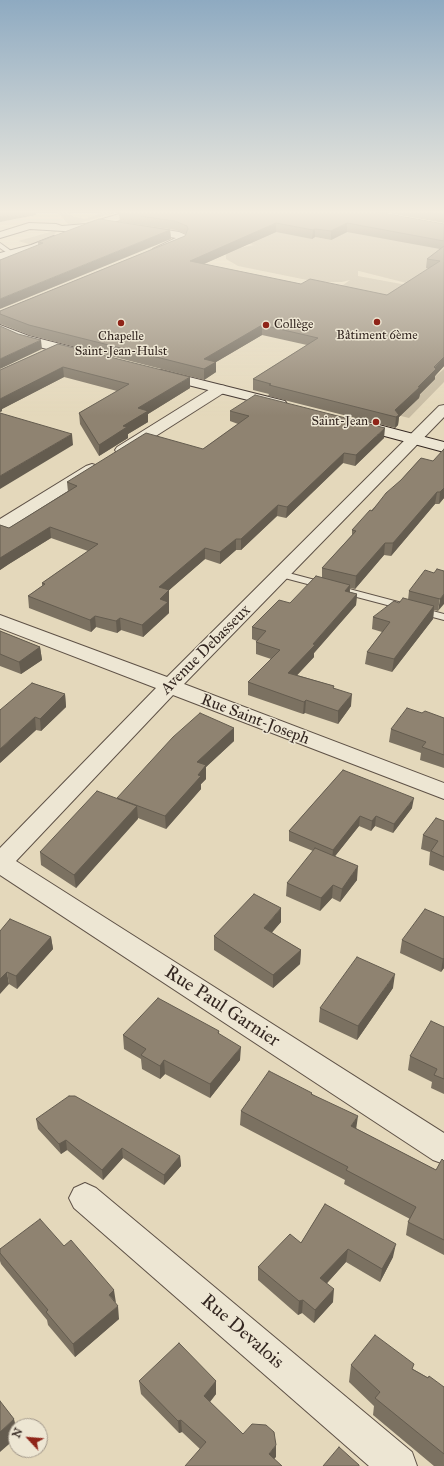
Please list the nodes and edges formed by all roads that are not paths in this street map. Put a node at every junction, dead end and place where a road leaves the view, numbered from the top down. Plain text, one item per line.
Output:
1 (0, 330) edge
2 (57, 348) junction
3 (42, 355) edge
4 (96, 357) edge
5 (149, 371) edge
6 (220, 389) junction
7 (292, 407) edge
8 (444, 409) edge
9 (342, 420) edge
10 (414, 439) junction
11 (444, 447) edge
12 (0, 526) edge
13 (281, 574) junction
14 (444, 617) edge
15 (0, 621) edge
16 (169, 687) junction
17 (444, 791) edge
18 (0, 863) edge
19 (444, 1150) edge
20 (85, 1198) dead end
21 (398, 1466) edge

1 - 2 street
2 - 3 street
2 - 4 street
5 - 6 street
6 - 7 street
6 - 12 street
8 - 10 street, Avenue Debasseux
9 - 10 street
10 - 11 street
10 - 13 street, Avenue Debasseux
13 - 14 lane
13 - 16 street, Avenue Debasseux
15 - 16 street, Rue Saint-Joseph
16 - 17 street, Rue Saint-Joseph
16 - 18 street, Avenue Debasseux
18 - 19 street, Rue Paul Garnier
20 - 21 street, Rue Devalois

